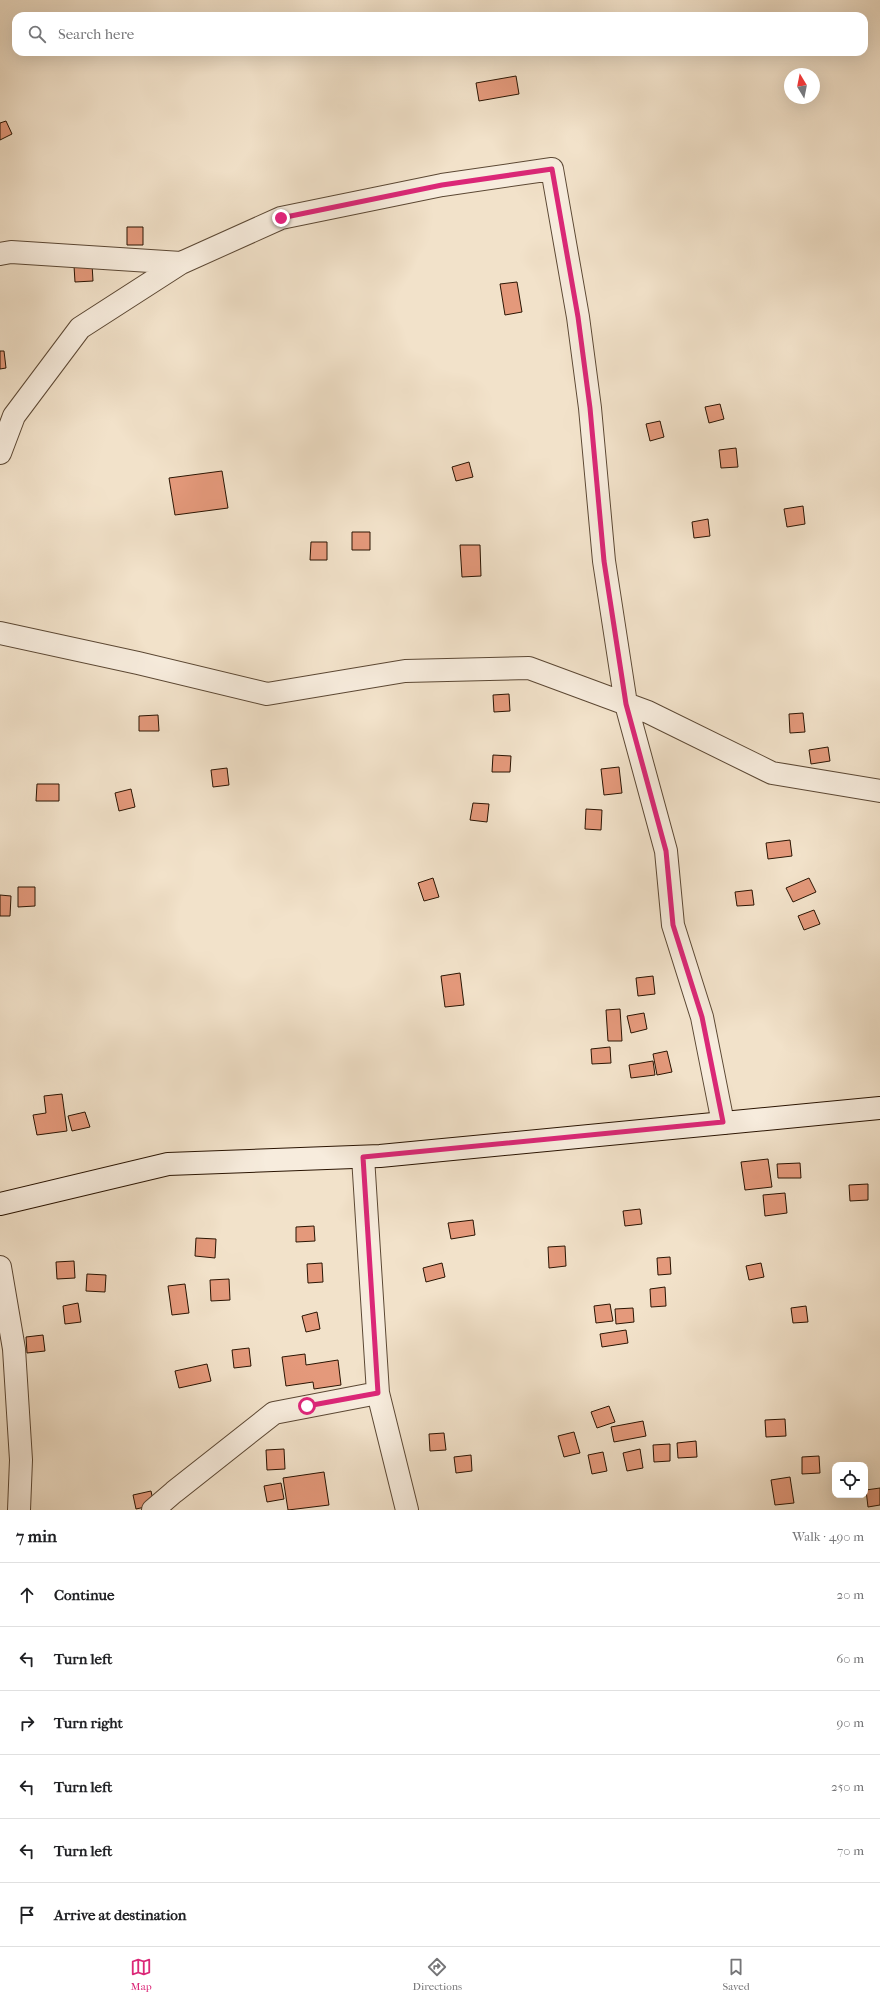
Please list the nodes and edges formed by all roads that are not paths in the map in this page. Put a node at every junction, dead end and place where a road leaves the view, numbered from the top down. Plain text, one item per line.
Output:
1 (0, 254) edge
2 (181, 263) junction
3 (0, 453) edge
4 (0, 633) edge
5 (626, 704) junction
6 (880, 791) edge
7 (880, 1108) edge
8 (723, 1122) junction
9 (363, 1157) junction
10 (0, 1204) edge
11 (0, 1267) edge
12 (378, 1393) junction
13 (19, 1510) edge
14 (153, 1510) edge
15 (408, 1510) edge

1 - 2 street
2 - 3 street
2 - 5 street
4 - 5 street
5 - 6 street
5 - 8 street
7 - 8 street
8 - 9 street
9 - 10 street
9 - 12 street
11 - 13 street
12 - 14 street
12 - 15 street

